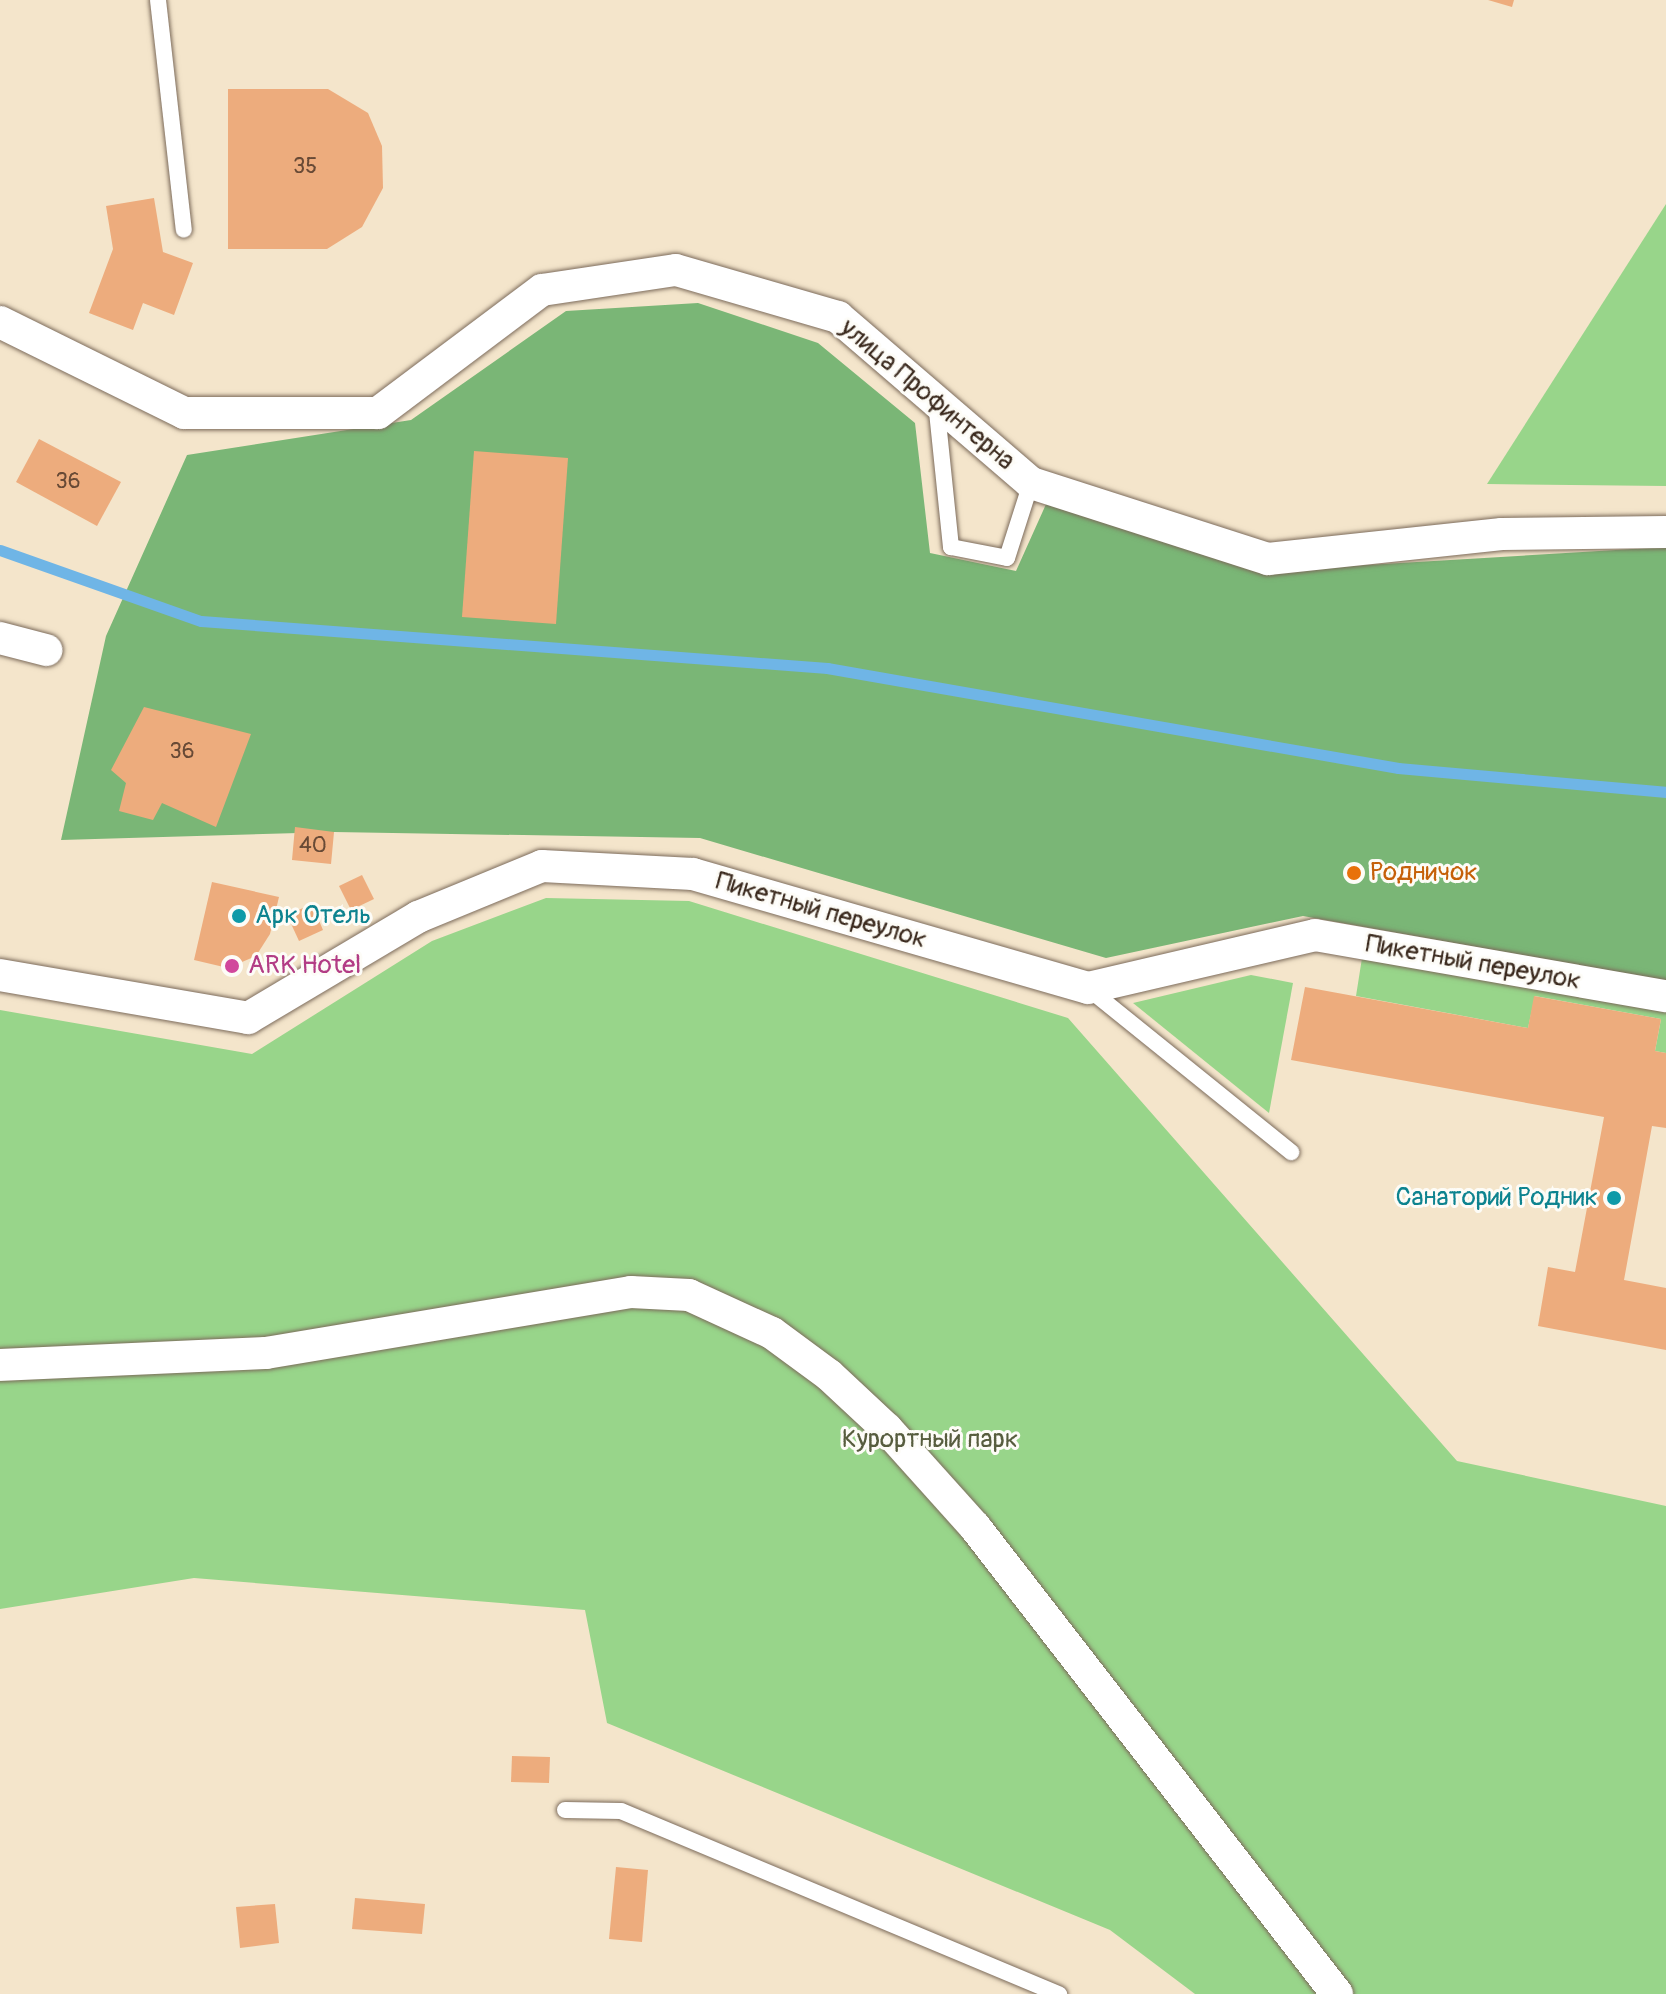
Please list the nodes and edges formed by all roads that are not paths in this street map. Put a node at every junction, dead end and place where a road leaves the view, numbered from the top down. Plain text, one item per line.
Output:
1 (158, 0) edge
2 (184, 230) dead end
3 (0, 322) edge
4 (935, 401) junction
5 (1031, 483) junction
6 (1665, 527) edge
7 (0, 638) edge
8 (46, 650) dead end
9 (0, 975) edge
10 (1088, 988) junction
11 (1666, 996) edge
12 (1291, 1152) dead end
13 (0, 1365) edge
14 (565, 1810) dead end
15 (1059, 1994) edge
16 (1337, 1994) edge

1 - 2 lane
3 - 4 street, улица Профинтерна
4 - 5 street, улица Профинтерна
4 - 5 lane
5 - 6 street, улица Профинтерна
7 - 8 street
9 - 10 street, Пикетный переулок
10 - 11 street, Пикетный переулок
10 - 12 lane
13 - 16 street
14 - 15 lane

